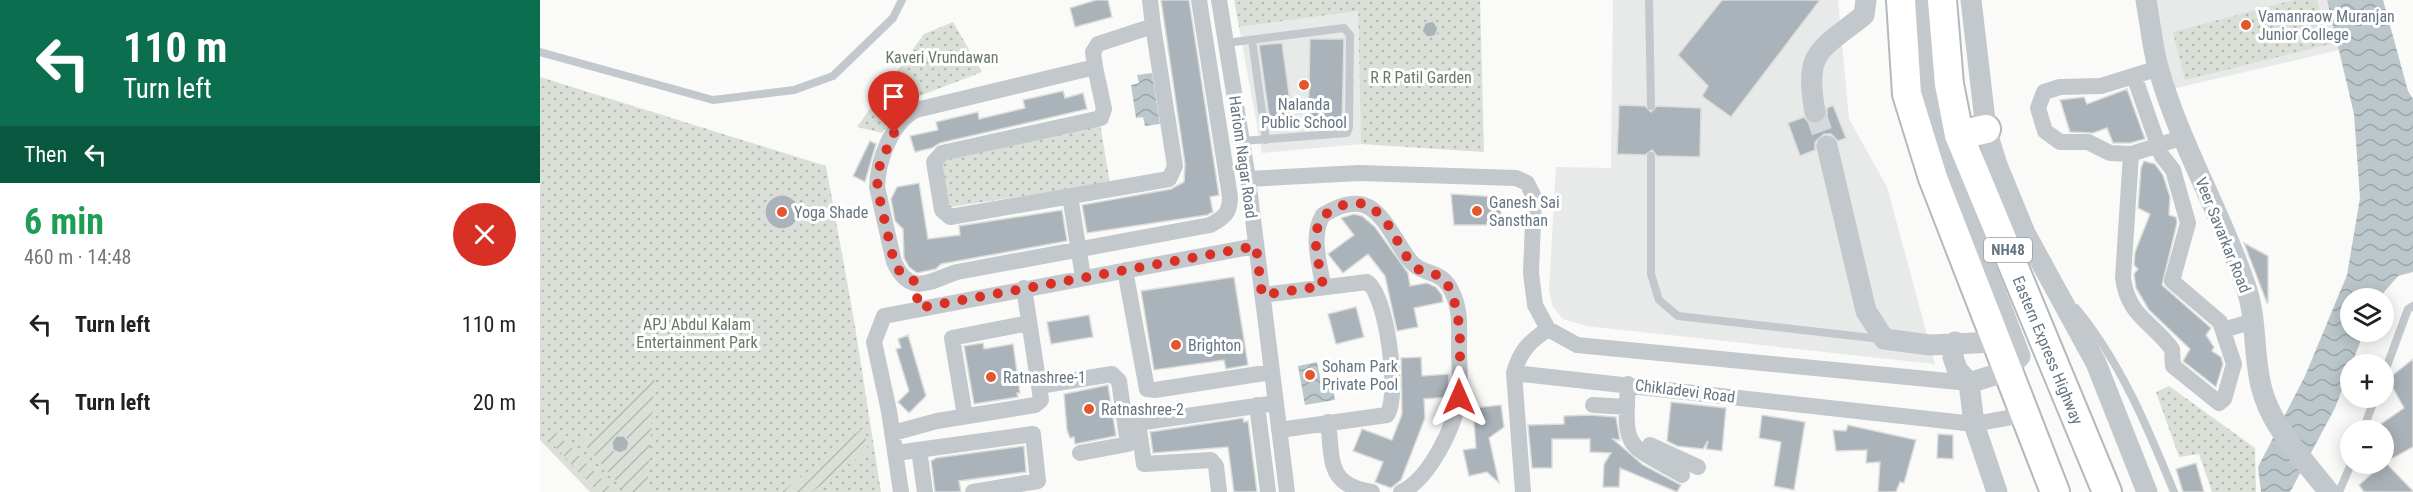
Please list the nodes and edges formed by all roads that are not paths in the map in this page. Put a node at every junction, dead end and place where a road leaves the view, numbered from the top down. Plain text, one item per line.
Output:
1 (902, 0) edge
2 (1150, 0) edge
3 (1199, 0) edge
4 (1219, 0) edge
5 (1649, 0) edge
6 (1866, 0) edge
7 (1901, 0) edge
8 (1924, 0) edge
9 (1942, 0) edge
10 (1971, 0) edge
11 (2146, 0) edge
12 (1154, 26) junction
13 (1252, 40) junction
14 (1226, 43) junction
15 (540, 52) edge
16 (1095, 67) junction
17 (2159, 68) junction
18 (2134, 76) junction
19 (1651, 106) dead end
20 (1815, 112) tunnel mouth
21 (1986, 129) junction
22 (1959, 135) junction
23 (2184, 137) junction
24 (1266, 140) junction
25 (1242, 141) junction
26 (2158, 145) junction
27 (1827, 146) tunnel mouth
28 (2132, 154) junction
29 (1651, 156) dead end
30 (1248, 178) junction
31 (1070, 196) junction
32 (1256, 246) junction
33 (1078, 249) junction
34 (2043, 268) junction
35 (1125, 270) junction
36 (1083, 277) junction
37 (914, 281) junction
38 (1323, 286) junction
39 (1024, 288) junction
40 (1262, 295) junction
41 (2413, 306) edge
42 (919, 308) junction
43 (2254, 321) junction
44 (1029, 323) junction
45 (1548, 329) junction
46 (2223, 330) junction
47 (1884, 339) junction
48 (1955, 342) junction
49 (1996, 342) junction
50 (2391, 354) edge
51 (2007, 371) junction
52 (1272, 372) junction
53 (1514, 373) junction
54 (1969, 383) junction
55 (1632, 384) junction
56 (1039, 386) junction
57 (1276, 403) junction
58 (1257, 405) junction
59 (1593, 405) dead end
60 (1627, 407) junction
61 (2024, 415) junction
62 (965, 416) junction
63 (1328, 422) junction
64 (1974, 424) junction
65 (893, 433) junction
66 (1280, 435) junction
67 (1262, 442) junction
68 (919, 450) junction
69 (896, 453) junction
70 (1080, 453) dead end
71 (1698, 467) dead end
72 (2347, 474) edge
73 (1682, 476) dead end
74 (1286, 484) edge
75 (1267, 485) edge
76 (925, 491) edge
77 (902, 492) edge
78 (973, 492) edge
79 (1219, 492) edge
80 (1372, 492) edge
81 (1401, 492) edge
82 (1523, 492) edge
83 (1996, 492) edge
84 (2055, 492) edge
85 (2107, 492) edge
86 (2147, 492) edge
87 (2174, 492) edge
88 (2329, 492) edge
89 (2339, 492) edge

1 - 15 lane
2 - 12 street
3 - 33 street
4 - 14 street, Hariom Nagar Road
5 - 19 lane
6 - 20 street
7 - 49 highway, NH48
8 - 51 street
9 - 22 highway, Eastern Express Highway / NH48
10 - 21 street
11 - 17 street, Veer Savarkar Road
12 - 16 street
12 - 31 street
13 - 14 lane
13 - 24 lane
13 - 24 lane
14 - 25 street, Hariom Nagar Road
16 - 31 street
16 - 37 street
17 - 18 street
17 - 23 street, Veer Savarkar Road
18 - 26 street
18 - 28 street
21 - 22 highway
21 - 34 street
22 - 85 highway, Eastern Express Highway / NH48
23 - 26 street
23 - 43 street, Veer Savarkar Road
24 - 25 lane
25 - 30 street, Hariom Nagar Road
26 - 28 street
26 - 46 street
27 - 47 street
28 - 46 street
29 - 47 lane
30 - 32 street, Hariom Nagar Road
30 - 45 street
31 - 33 street
32 - 35 street
32 - 40 street, Hariom Nagar Road
33 - 36 street
33 - 37 street
34 - 86 street
34 - 87 lane
35 - 36 street
35 - 52 street
36 - 39 street
37 - 42 street
38 - 40 street
38 - 63 street
38 - 81 street
39 - 42 street
39 - 44 street
40 - 52 street, Hariom Nagar Road
41 - 50 lane
42 - 65 street
43 - 46 street
43 - 88 street, Veer Savarkar Road
44 - 56 street
44 - 62 street
45 - 53 street
45 - 54 street
47 - 48 street
48 - 49 street
48 - 54 street
49 - 51 highway, NH48
51 - 54 street
51 - 61 highway, NH48
52 - 57 street, Hariom Nagar Road
53 - 55 street, Chikladevi Road
53 - 82 street
54 - 64 street
55 - 60 street
55 - 64 street, Chikladevi Road
55 - 71 street
56 - 62 street
56 - 70 street
57 - 58 street
57 - 66 street, Hariom Nagar Road
58 - 67 street
58 - 79 street
59 - 60 street
60 - 73 street
61 - 64 street, Chikladevi Road
61 - 84 highway, NH48
62 - 65 street
63 - 66 street
63 - 80 street
64 - 83 street
65 - 69 street
66 - 67 street
66 - 74 street, Hariom Nagar Road
67 - 75 street
68 - 69 street
68 - 76 street
68 - 78 street
69 - 77 street
72 - 89 lane
74 - 75 street
76 - 77 street

